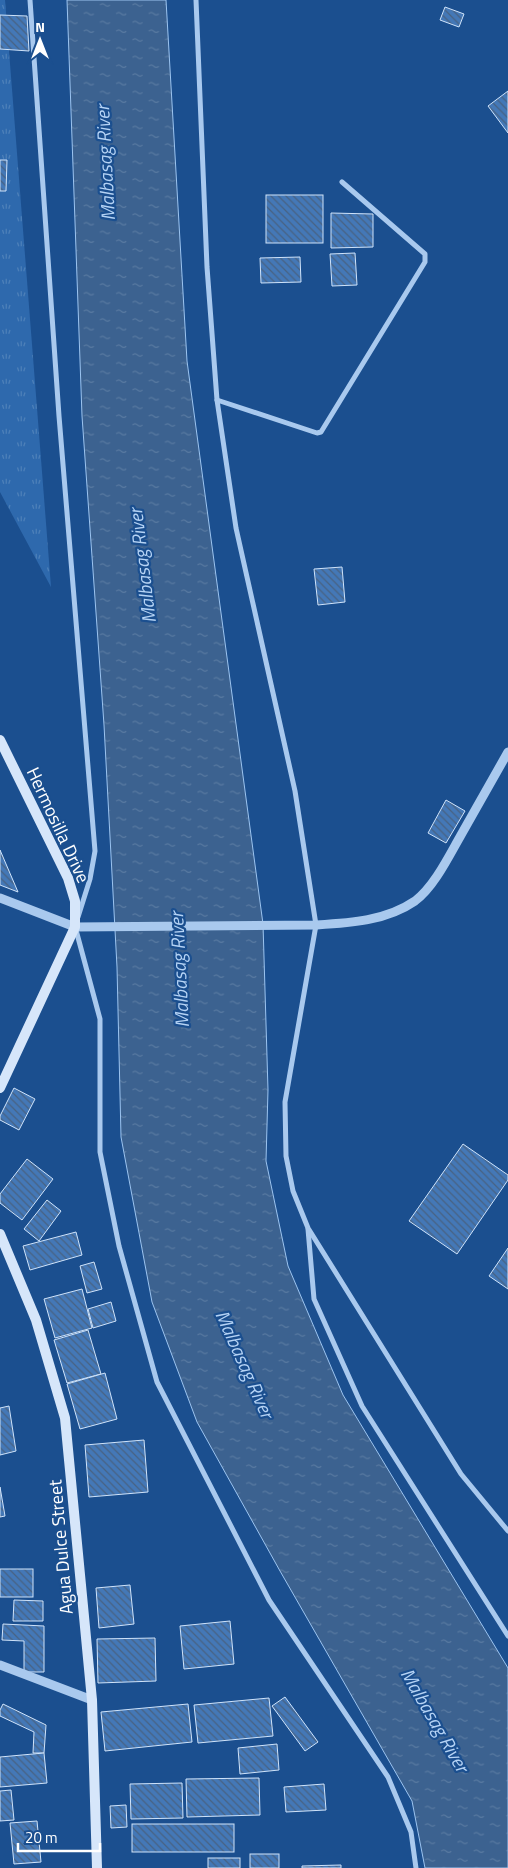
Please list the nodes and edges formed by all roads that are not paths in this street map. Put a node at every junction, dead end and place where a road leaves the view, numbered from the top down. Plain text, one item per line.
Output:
1 (30, 0) edge
2 (196, 0) edge
3 (342, 182) dead end
4 (217, 400) junction
5 (0, 740) edge
6 (508, 752) edge
7 (0, 898) edge
8 (316, 925) junction
9 (75, 927) junction
10 (0, 1088) edge
11 (308, 1228) junction
12 (0, 1234) edge
13 (508, 1531) edge
14 (508, 1636) edge
15 (0, 1665) edge
16 (92, 1700) junction
17 (98, 1868) edge
18 (416, 1868) edge

1 - 9 street
2 - 4 street
3 - 4 street
4 - 8 street
5 - 9 main road, Hermosilla Drive
6 - 8 street
7 - 9 street
8 - 9 street
8 - 11 street
9 - 10 main road
9 - 18 street
11 - 13 street
11 - 14 street
12 - 16 main road, Agua Dulce Street
15 - 16 street
16 - 17 main road, Agua Dulce Street

